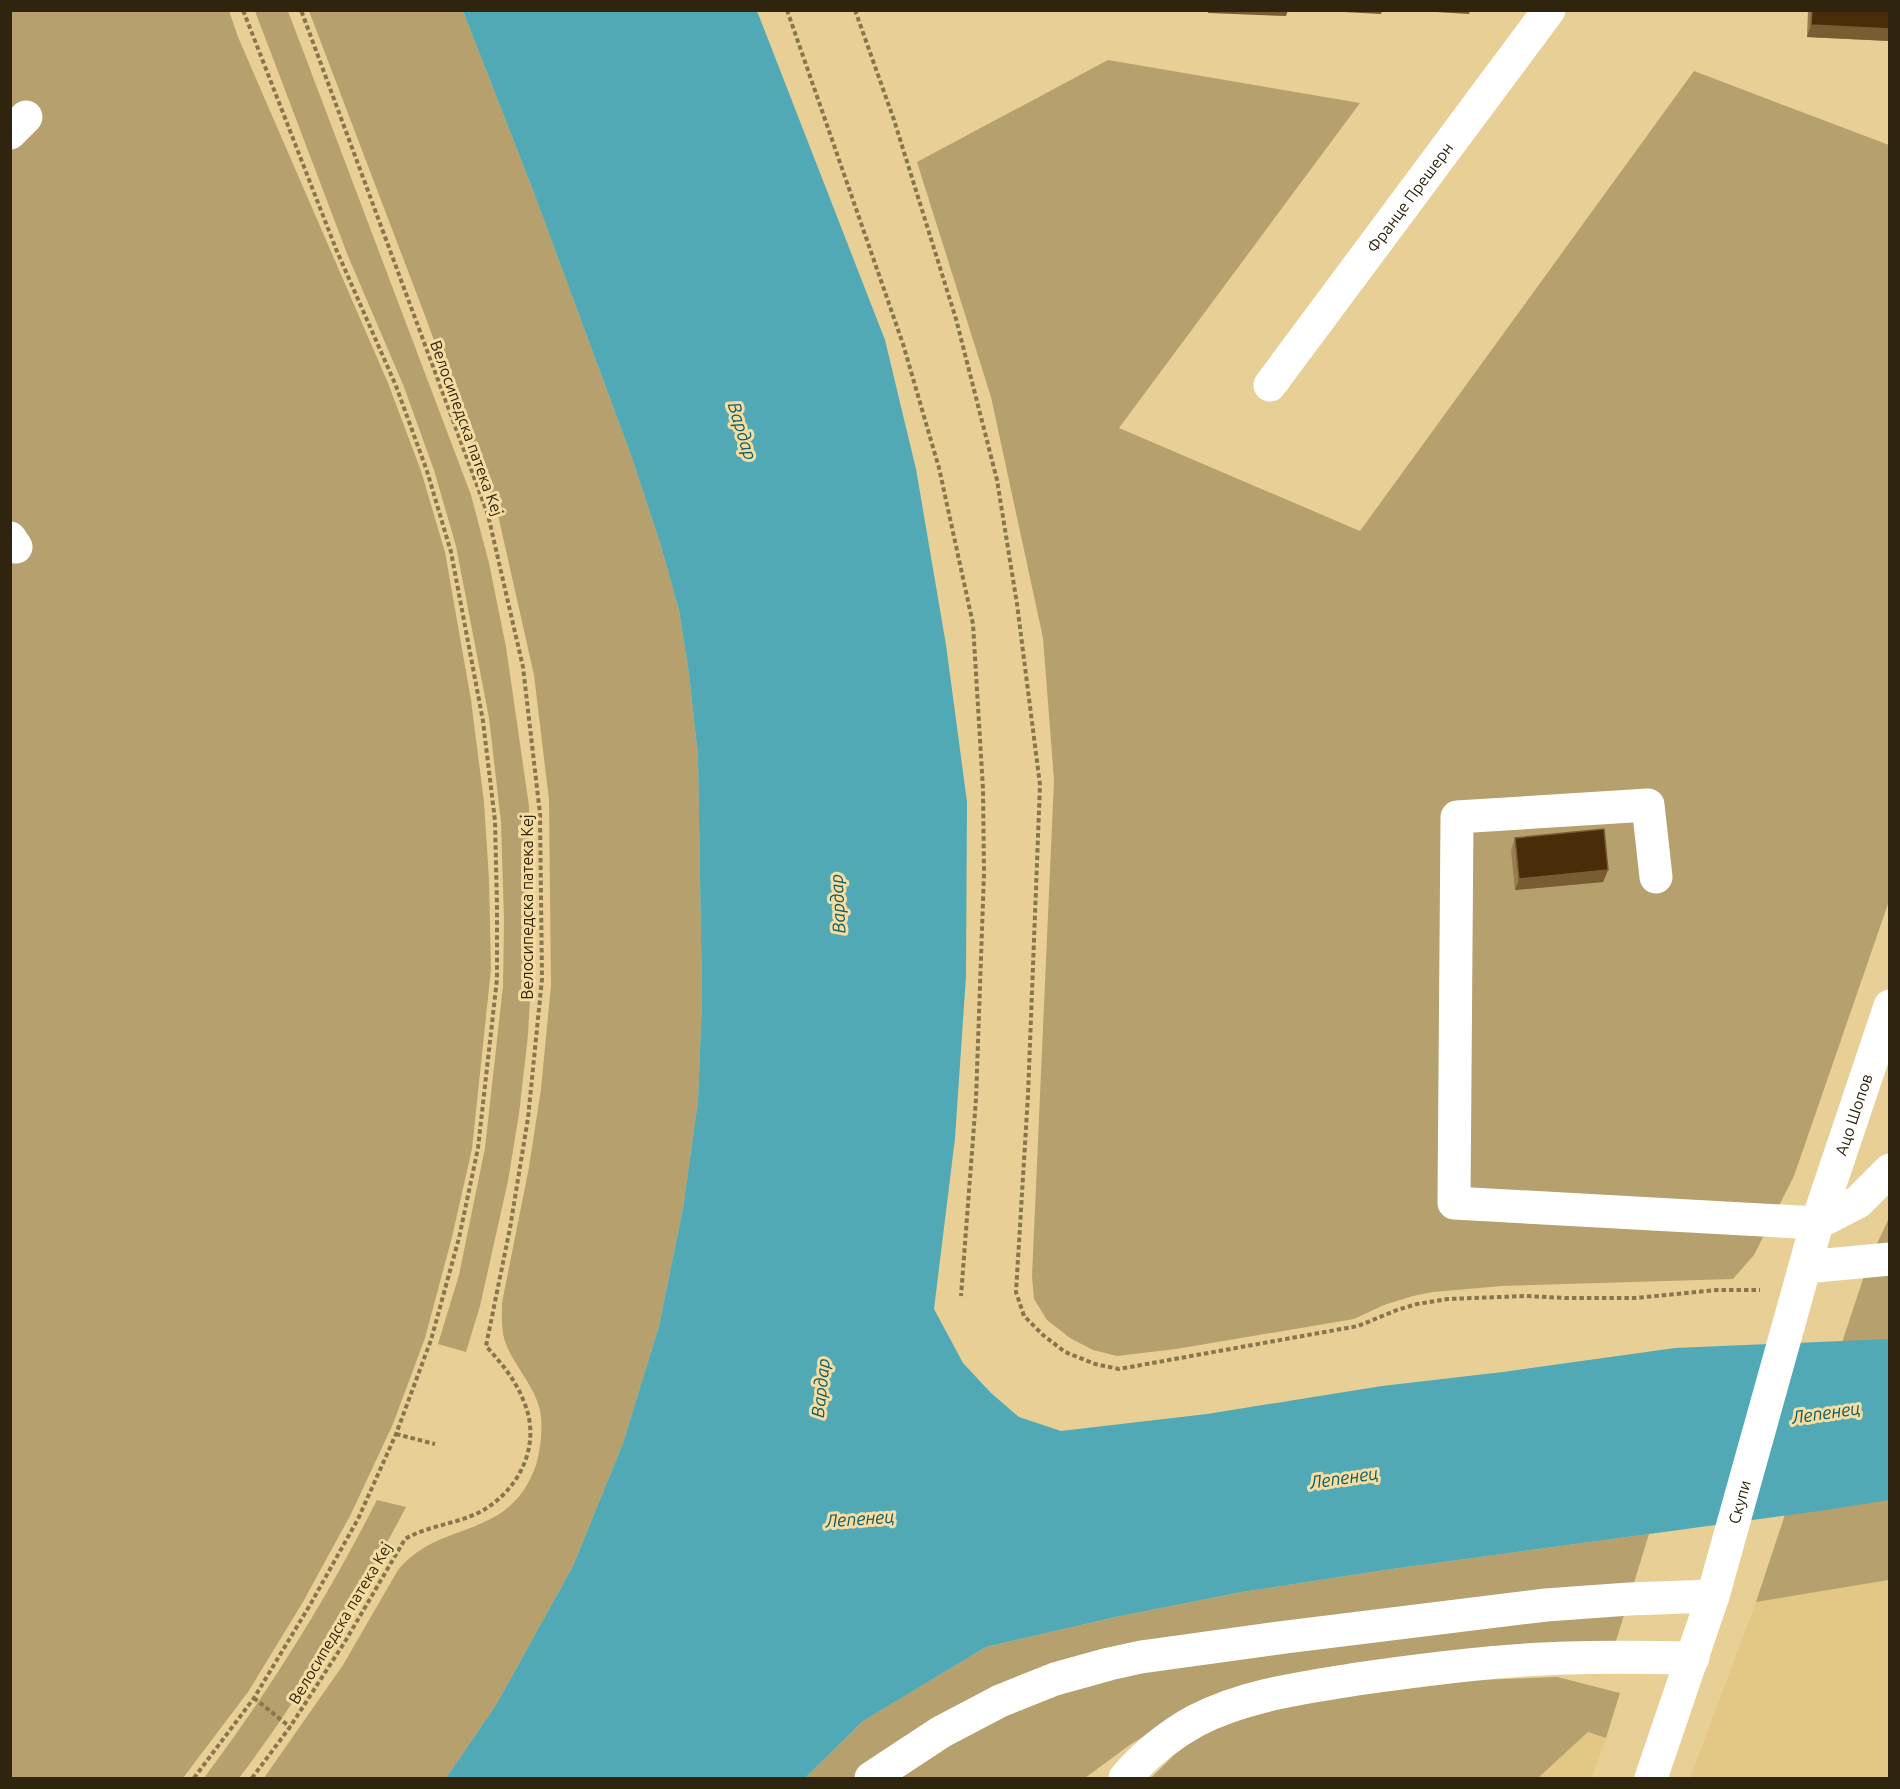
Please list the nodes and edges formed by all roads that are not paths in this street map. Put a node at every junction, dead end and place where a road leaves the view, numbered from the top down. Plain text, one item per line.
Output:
1 (1549, 10) edge
2 (1270, 385) dead end
3 (1656, 877) dead end
4 (1890, 1006) edge
5 (1890, 1170) edge
6 (1817, 1223) junction
7 (1890, 1260) edge
8 (1802, 1279) junction
9 (1713, 1596) junction
10 (1693, 1658) junction
11 (871, 1779) edge
12 (1125, 1779) edge
13 (1651, 1779) edge

1 - 2 street, Францe Прешерн
3 - 6 street
4 - 6 street, Ацо Шопов
5 - 6 street
6 - 8 street, Скупи
7 - 8 street
8 - 9 street, Скупи
9 - 10 street, Скупи
9 - 11 street
10 - 12 street
10 - 13 street, Скупи

